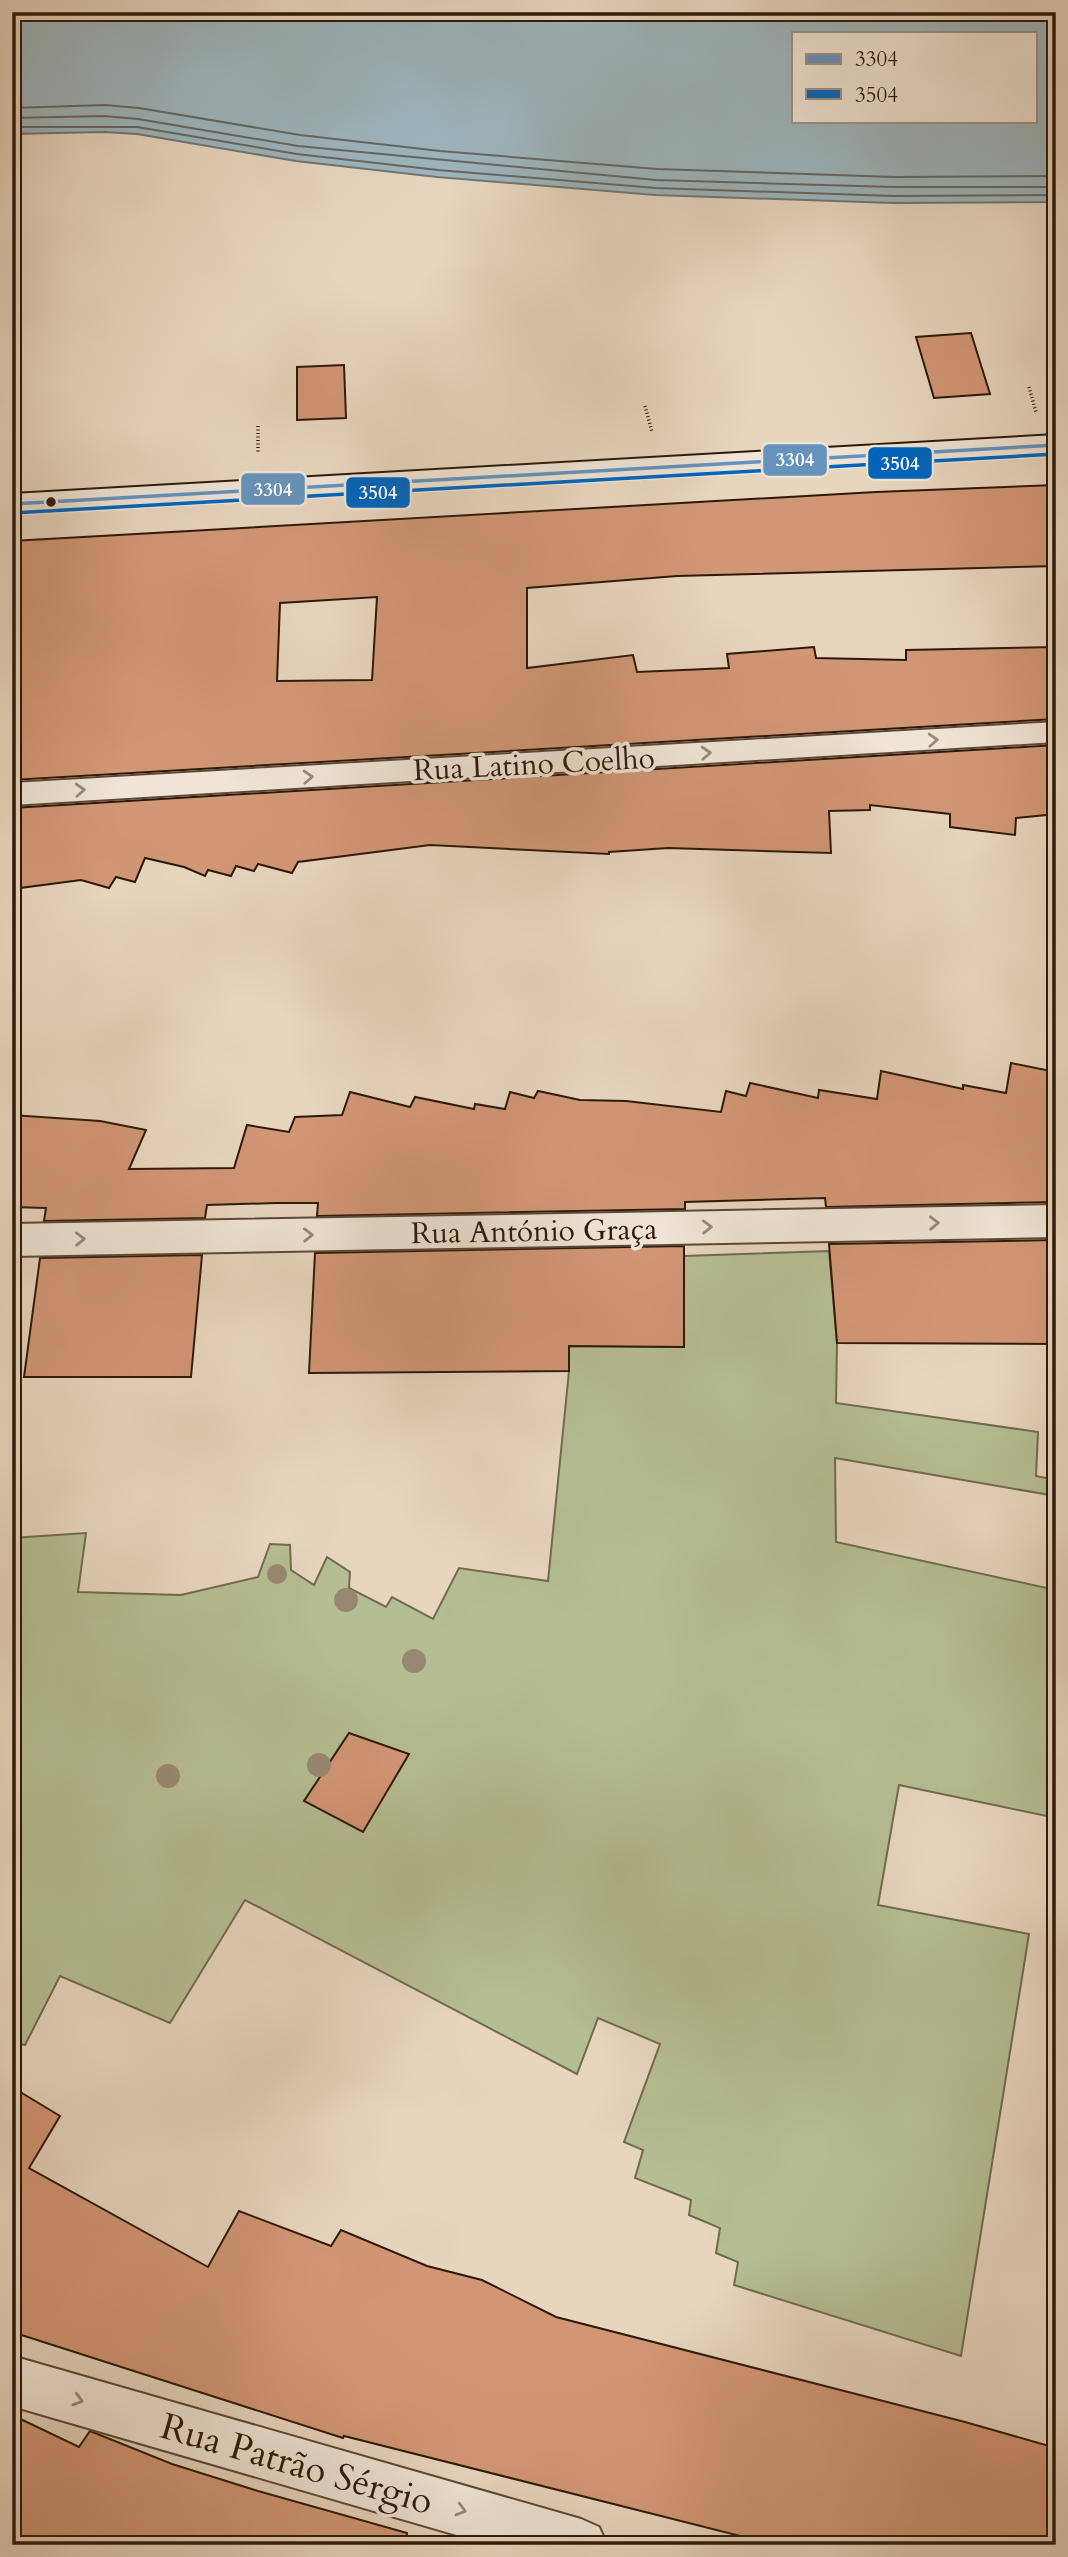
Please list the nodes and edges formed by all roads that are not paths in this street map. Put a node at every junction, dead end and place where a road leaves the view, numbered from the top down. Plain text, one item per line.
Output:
1 (1056, 445) edge
2 (12, 504) edge
3 (1056, 732) edge
4 (12, 794) edge
5 (1056, 1221) edge
6 (12, 1240) edge
7 (12, 2381) edge
8 (581, 2545) edge

1 - 2 street
4 -> 3 street, Rua Latino Coelho
6 -> 5 street, Rua António Graça
7 -> 8 street, Rua Patrão Sérgio

